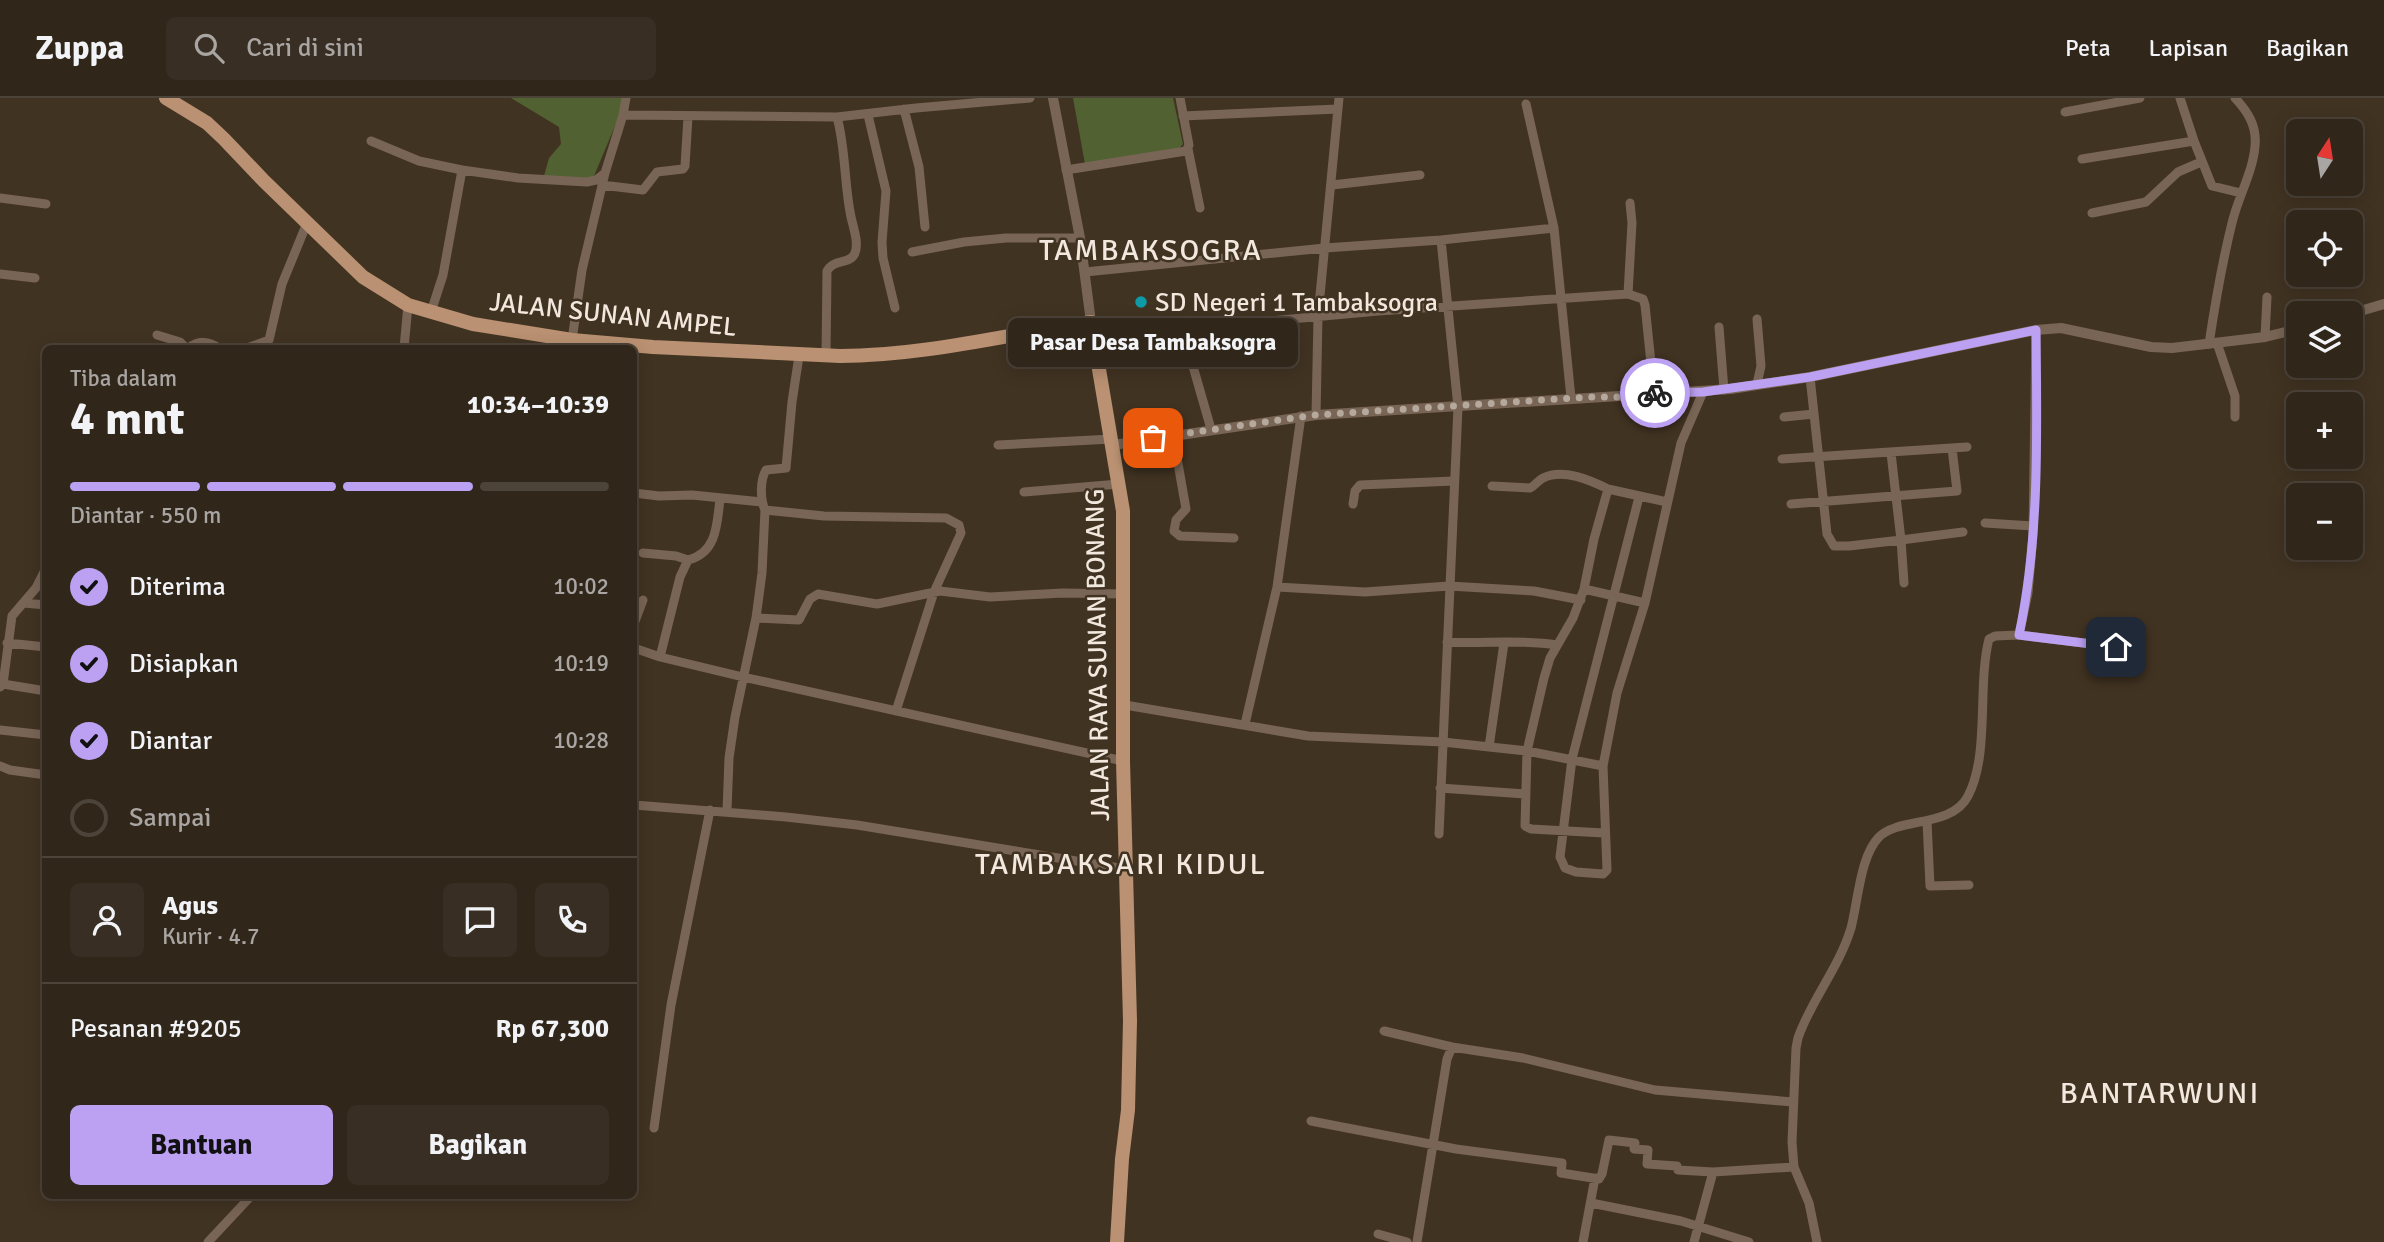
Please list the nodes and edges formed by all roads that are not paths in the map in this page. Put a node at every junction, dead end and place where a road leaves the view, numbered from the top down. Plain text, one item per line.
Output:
1 (166, 98) edge
2 (626, 98) edge
3 (1030, 98) edge
4 (1053, 98) edge
5 (1180, 98) edge
6 (1339, 98) edge
7 (2140, 98) edge
8 (2180, 98) edge
9 (2235, 98) edge
10 (915, 103) edge
11 (1526, 104) dead end
12 (1338, 109) junction
13 (904, 110) junction
14 (2065, 113) dead end
15 (623, 115) junction
16 (868, 115) junction
17 (1183, 116) junction
18 (688, 117) junction
19 (837, 117) junction
20 (371, 141) dead end
21 (2194, 141) junction
22 (1188, 149) junction
23 (2082, 159) dead end
24 (2202, 162) junction
25 (462, 170) junction
26 (1066, 170) junction
27 (605, 173) junction
28 (1420, 175) dead end
29 (602, 185) junction
30 (1332, 185) junction
31 (2241, 192) junction
32 (0, 198) edge
33 (1630, 203) dead end
34 (46, 204) dead end
35 (1200, 208) dead end
36 (2092, 213) dead end
37 (305, 220) junction
38 (925, 227) dead end
39 (1554, 228) junction
40 (1080, 238) junction
41 (1441, 240) junction
42 (1325, 248) junction
43 (912, 252) dead end
44 (1085, 272) junction
45 (0, 274) edge
46 (35, 278) dead end
47 (1628, 293) junction
48 (1562, 297) junction
49 (2267, 297) dead end
50 (2384, 304) edge
51 (408, 305) junction
52 (1448, 306) junction
53 (895, 308) dead end
54 (2363, 310) edge
55 (431, 312) junction
56 (1318, 316) junction
57 (1757, 319) dead end
58 (1091, 321) junction
59 (1718, 327) dead end
60 (2036, 330) junction
61 (2286, 332) edge
62 (157, 335) dead end
63 (2265, 337) junction
64 (572, 340) junction
65 (2213, 344) junction
66 (184, 345) edge
67 (194, 345) edge
68 (212, 345) edge
69 (255, 345) edge
70 (404, 345) edge
71 (799, 356) junction
72 (826, 356) junction
73 (1810, 377) junction
74 (1757, 384) junction
75 (1724, 390) junction
76 (1703, 392) junction
77 (1654, 393) junction
78 (1571, 398) junction
79 (1458, 407) junction
80 (1814, 414) junction
81 (1315, 415) junction
82 (1301, 416) junction
83 (1784, 417) dead end
84 (2235, 417) dead end
85 (1211, 429) junction
86 (1172, 435) junction
87 (1112, 442) junction
88 (998, 445) dead end
89 (1952, 447) junction
90 (1967, 447) dead end
91 (1891, 453) junction
92 (1820, 457) junction
93 (1782, 459) dead end
94 (1454, 481) junction
95 (1118, 484) junction
96 (1492, 486) dead end
97 (1608, 489) junction
98 (1024, 492) dead end
99 (637, 494) edge
100 (1639, 496) junction
101 (1895, 496) junction
102 (720, 499) junction
103 (1667, 502) junction
104 (1825, 502) junction
105 (1353, 504) dead end
106 (1791, 504) dead end
107 (763, 506) junction
108 (1985, 523) dead end
109 (2033, 526) junction
110 (1963, 532) dead end
111 (1234, 538) dead end
112 (1901, 540) junction
113 (643, 553) dead end
114 (688, 560) junction
115 (42, 576) edge
116 (1904, 583) dead end
117 (1449, 586) junction
118 (1277, 587) junction
119 (1584, 589) junction
120 (934, 592) junction
121 (1124, 594) junction
122 (1613, 595) junction
123 (643, 600) dead end
124 (1581, 600) junction
125 (24, 603) junction
126 (1644, 603) junction
127 (42, 605) edge
128 (637, 616) edge
129 (757, 618) junction
130 (2019, 635) junction
131 (1447, 642) junction
132 (7, 643) junction
133 (1504, 643) junction
134 (1557, 645) junction
135 (42, 647) edge
136 (2116, 647) dead end
137 (637, 649) edge
138 (660, 657) junction
139 (743, 677) junction
140 (1, 686) edge
141 (42, 691) edge
142 (1125, 705) junction
143 (896, 711) junction
144 (1245, 724) junction
145 (0, 730) edge
146 (42, 735) edge
147 (1443, 742) junction
148 (1489, 747) junction
149 (1527, 751) junction
150 (1572, 759) junction
151 (1123, 761) junction
152 (0, 766) edge
153 (1603, 766) junction
154 (42, 774) edge
155 (1440, 788) junction
156 (1525, 794) junction
157 (637, 805) edge
158 (710, 810) junction
159 (727, 811) junction
160 (1927, 821) junction
161 (1562, 831) junction
162 (1604, 833) junction
163 (1439, 834) dead end
164 (1125, 869) junction
165 (1969, 885) dead end
166 (1384, 1031) dead end
167 (1451, 1046) junction
168 (1793, 1102) junction
169 (1311, 1121) dead end
170 (654, 1128) dead end
171 (1432, 1145) junction
172 (1794, 1167) junction
173 (1713, 1172) junction
174 (1595, 1178) junction
175 (248, 1199) edge
176 (1591, 1203) junction
177 (1700, 1227) junction
178 (1378, 1234) dead end
179 (208, 1242) edge
180 (1117, 1242) edge
181 (1407, 1242) edge
182 (1417, 1242) edge
183 (1583, 1242) edge
184 (1694, 1242) edge
185 (1749, 1242) edge
186 (1817, 1242) edge

1 - 37 main road, JALAN SUNAN AMPEL
2 - 15 street
3 - 10 street
4 - 26 street
5 - 17 street
6 - 12 street
7 - 14 street
8 - 21 street
9 - 31 street
10 - 13 street
11 - 39 street
12 - 17 street
12 - 30 street
13 - 16 street
13 - 38 street
15 - 18 street
15 - 27 street
16 - 19 street
16 - 53 street
17 - 22 street
18 - 19 street
18 - 29 street
19 - 72 street
20 - 25 street
21 - 23 street
21 - 24 street
22 - 26 street
22 - 35 street
24 - 31 street
24 - 36 street
25 - 27 street
25 - 55 street
26 - 40 street
27 - 29 street
28 - 30 street
29 - 64 street
30 - 42 street
31 - 65 street
32 - 34 street
33 - 47 street
37 - 51 main road, JALAN SUNAN AMPEL
37 - 69 street
39 - 41 street
39 - 48 street
40 - 43 street
40 - 44 street
41 - 42 street
41 - 52 street
42 - 44 street
42 - 56 street
44 - 58 street
45 - 46 street
47 - 48 street
47 - 77 street
48 - 52 street
48 - 78 street
49 - 63 street
50 - 54 street
51 - 55 main road, JALAN SUNAN AMPEL
51 - 70 street
52 - 56 street
52 - 79 street
55 - 64 main road, JALAN SUNAN AMPEL
56 - 81 street
56 - 85 street
57 - 74 street
58 - 72 main road, JALAN SUNAN AMPEL
58 - 87 main road, JALAN RAYA SUNAN BONANG
59 - 75 street
60 - 65 street
60 - 73 street
60 - 109 street
61 - 63 street
62 - 66 street
63 - 65 street
64 - 71 main road, JALAN SUNAN AMPEL
65 - 84 street
67 - 68 street
71 - 72 main road, JALAN SUNAN AMPEL
71 - 107 street
73 - 74 street
73 - 80 street
74 - 75 street
75 - 76 street
76 - 77 street
76 - 103 street
77 - 78 street
78 - 79 street
79 - 81 street
79 - 94 street
80 - 83 street
80 - 92 street
81 - 82 street
82 - 85 street
82 - 118 street
85 - 86 street
86 - 87 street
86 - 111 street
87 - 88 street
87 - 95 main road, JALAN RAYA SUNAN BONANG
89 - 90 street
89 - 91 street
89 - 101 street
91 - 92 street
91 - 101 street
92 - 93 street
92 - 104 street
94 - 105 street
94 - 117 street
95 - 98 street
95 - 121 main road, JALAN RAYA SUNAN BONANG
96 - 97 street
97 - 100 street
97 - 119 street
99 - 102 street
100 - 103 street
100 - 122 street
101 - 104 street
101 - 112 street
102 - 107 street
102 - 114 street
103 - 126 street
104 - 106 street
104 - 112 street
107 - 120 street
107 - 129 street
108 - 109 street
109 - 130 street
110 - 112 street
112 - 116 street
113 - 114 street
114 - 138 street
115 - 125 street
117 - 118 street
117 - 124 street
117 - 131 street
118 - 144 street
119 - 122 street
119 - 124 street
120 - 121 street
120 - 129 street
120 - 143 street
121 - 142 main road, JALAN RAYA SUNAN BONANG
122 - 126 street
122 - 150 street
123 - 128 street
124 - 134 street
125 - 127 street
125 - 132 street
126 - 153 street
129 - 139 street
130 - 136 street
130 - 160 street
131 - 133 street
131 - 147 street
132 - 135 street
132 - 140 street
133 - 134 street
133 - 148 street
134 - 149 street
137 - 138 street
138 - 139 street
139 - 143 street
139 - 159 street
140 - 141 street
142 - 144 street
142 - 151 main road, JALAN RAYA SUNAN BONANG
143 - 151 street
144 - 147 street
145 - 146 street
147 - 148 street
147 - 155 street
148 - 149 street
149 - 150 street
149 - 156 street
150 - 153 street
150 - 161 street
151 - 164 main road, JALAN RAYA SUNAN BONANG
152 - 154 street
153 - 162 street
155 - 156 street
155 - 163 street
156 - 161 street
157 - 158 street
158 - 159 street
158 - 170 street
159 - 164 street
160 - 165 street
160 - 168 street
161 - 162 street
161 - 162 street
164 - 180 main road, JALAN RAYA SUNAN BONANG
166 - 167 street
167 - 168 street
167 - 171 street
168 - 172 street
169 - 171 street
171 - 174 street
171 - 182 street
172 - 173 street
172 - 186 street
173 - 174 street
173 - 177 street
174 - 176 street
175 - 179 street
176 - 177 street
176 - 183 street
177 - 184 street
177 - 185 street
178 - 181 street

